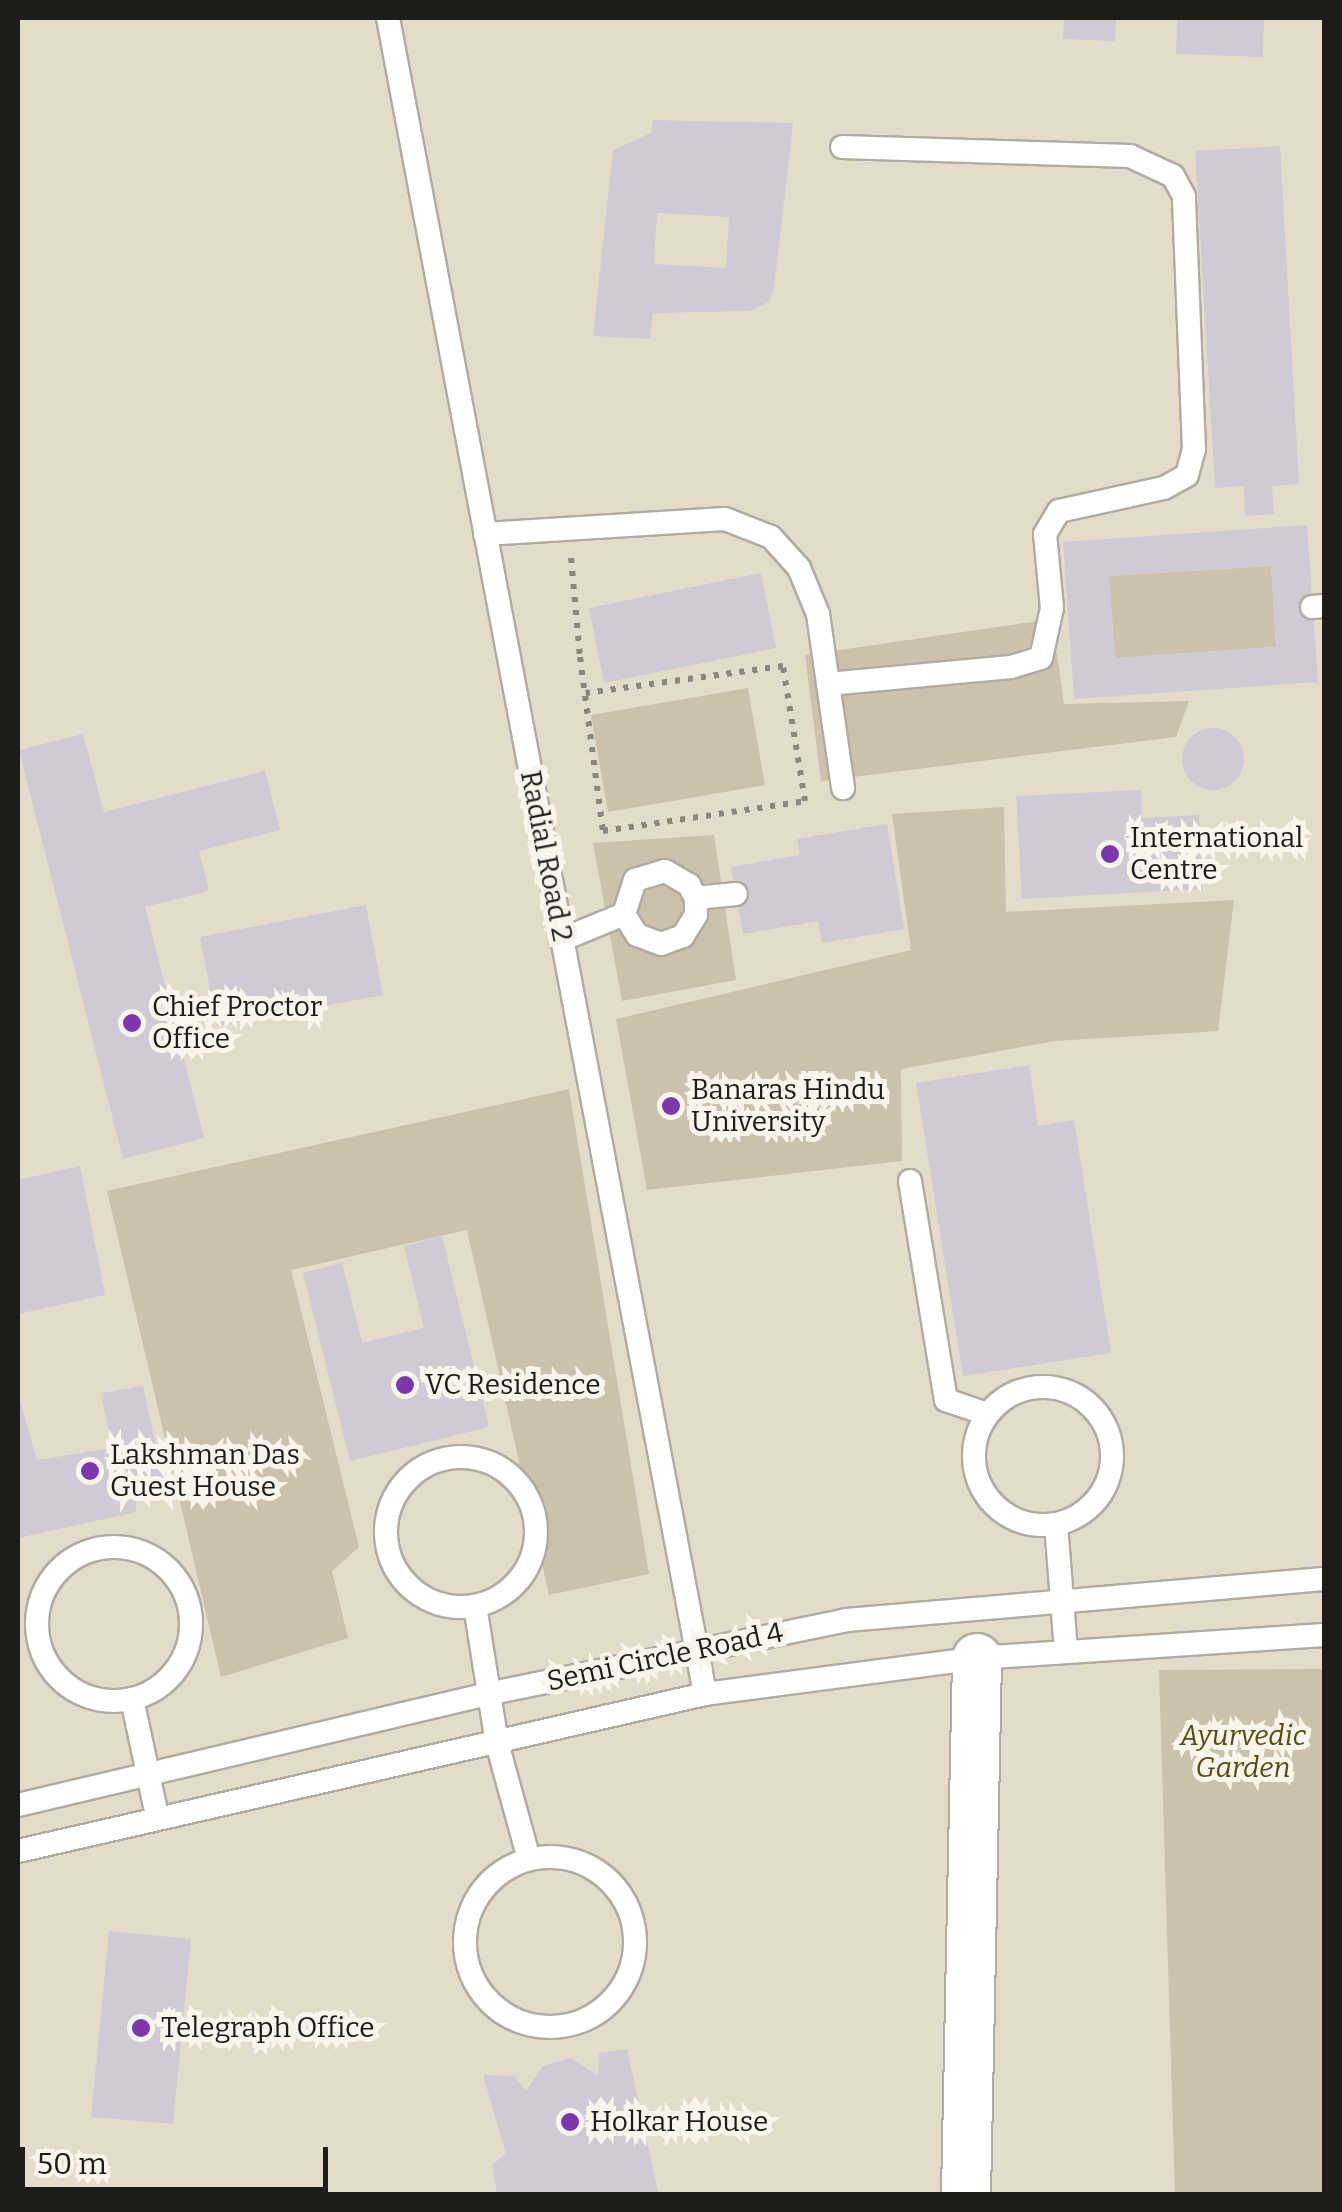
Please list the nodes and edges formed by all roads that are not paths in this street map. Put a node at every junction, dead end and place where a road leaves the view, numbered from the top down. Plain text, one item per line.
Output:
1 (388, 18) edge
2 (842, 147) dead end
3 (485, 534) junction
4 (828, 684) junction
5 (843, 788) dead end
6 (736, 894) dead end
7 (696, 898) junction
8 (624, 914) junction
9 (561, 940) junction
10 (910, 1180) dead end
11 (988, 1414) junction
12 (1056, 1524) junction
13 (1324, 1579) edge
14 (1062, 1602) junction
15 (475, 1606) junction
16 (1324, 1635) edge
17 (697, 1651) junction
18 (1066, 1652) junction
19 (977, 1658) junction
20 (487, 1694) junction
21 (705, 1694) junction
22 (132, 1699) junction
23 (497, 1743) junction
24 (144, 1770) junction
25 (18, 1805) edge
26 (156, 1816) junction
27 (18, 1850) edge
28 (529, 1859) junction
29 (966, 2194) edge

1 - 3 lane, Radial Road 2
2 - 4 lane
3 - 4 lane
3 - 9 lane, Radial Road 2
4 - 5 lane
6 - 7 lane
7 - 8 lane
7 - 8 lane
8 - 9 lane
9 - 17 lane, Radial Road 2
10 - 11 lane
11 - 12 lane
11 - 12 lane
12 - 14 lane
13 - 14 lane, Semi Circle Road 4
14 - 17 lane, Semi Circle Road 4
14 - 18 lane
15 - 15 lane
15 - 20 lane
16 - 18 lane, Semi Circle Road 4
17 - 20 lane, Semi Circle Road 4
17 - 21 lane, Radial Road 2
18 - 19 lane, Semi Circle Road 4
19 - 21 lane, Semi Circle Road 4
19 - 29 street
20 - 23 lane
20 - 24 lane, Semi Circle Road 4
21 - 23 lane, Semi Circle Road 4
22 - 22 lane
22 - 24 lane
23 - 26 lane, Semi Circle Road 4
23 - 28 lane
24 - 25 lane, Semi Circle Road 4
24 - 26 lane
26 - 27 lane, Semi Circle Road 4
28 - 28 lane

